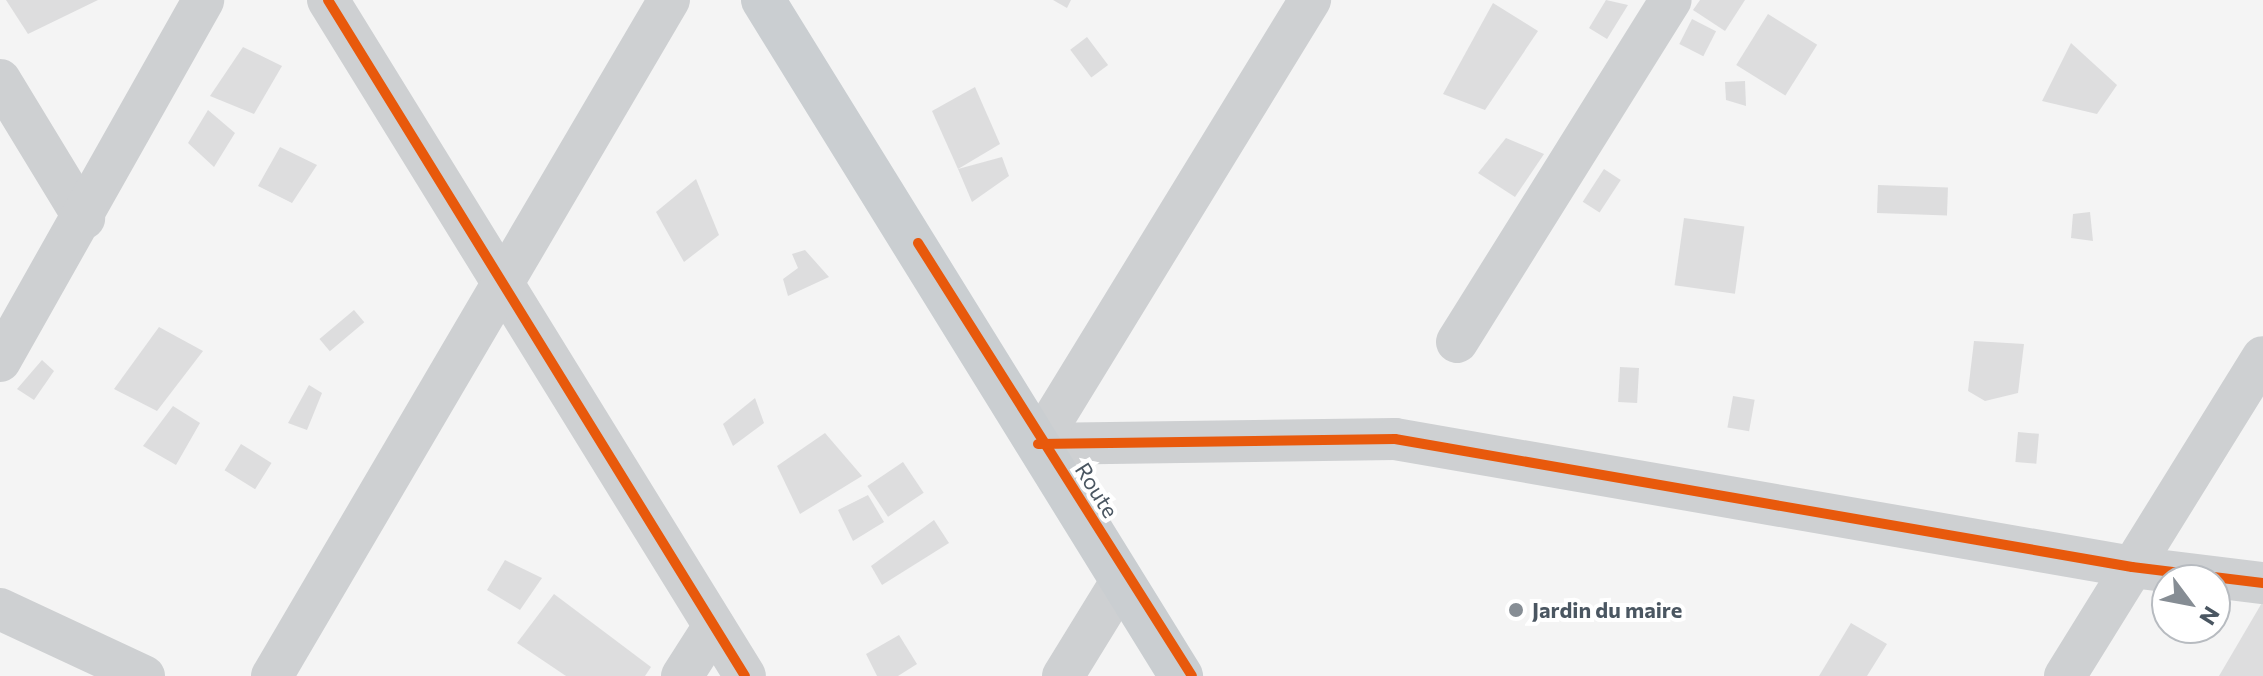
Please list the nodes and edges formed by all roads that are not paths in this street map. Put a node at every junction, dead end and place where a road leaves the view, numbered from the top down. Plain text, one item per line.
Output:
1 (203, 0) edge
2 (328, 0) edge
3 (669, 0) edge
4 (763, 0) edge
5 (1310, 0) edge
6 (1671, 0) edge
7 (0, 80) edge
8 (84, 218) junction
9 (502, 274) junction
10 (1457, 342) dead end
11 (2263, 357) edge
12 (0, 361) edge
13 (1038, 444) junction
14 (2132, 567) junction
15 (1122, 580) junction
16 (2263, 583) edge
17 (0, 609) edge
18 (714, 626) junction
19 (144, 676) edge
20 (272, 676) edge
21 (682, 676) edge
22 (745, 676) edge
23 (1063, 676) edge
24 (1181, 676) edge
25 (2065, 676) edge

1 - 8 street
2 - 9 street
3 - 9 street
4 - 13 main road
5 - 13 street
6 - 10 street
7 - 8 street
8 - 12 street
9 - 18 street
9 - 20 street
11 - 14 street
13 - 14 street
13 - 15 main road
14 - 16 street
14 - 25 street
15 - 23 street
15 - 24 main road
17 - 19 street
18 - 21 street
18 - 22 street

